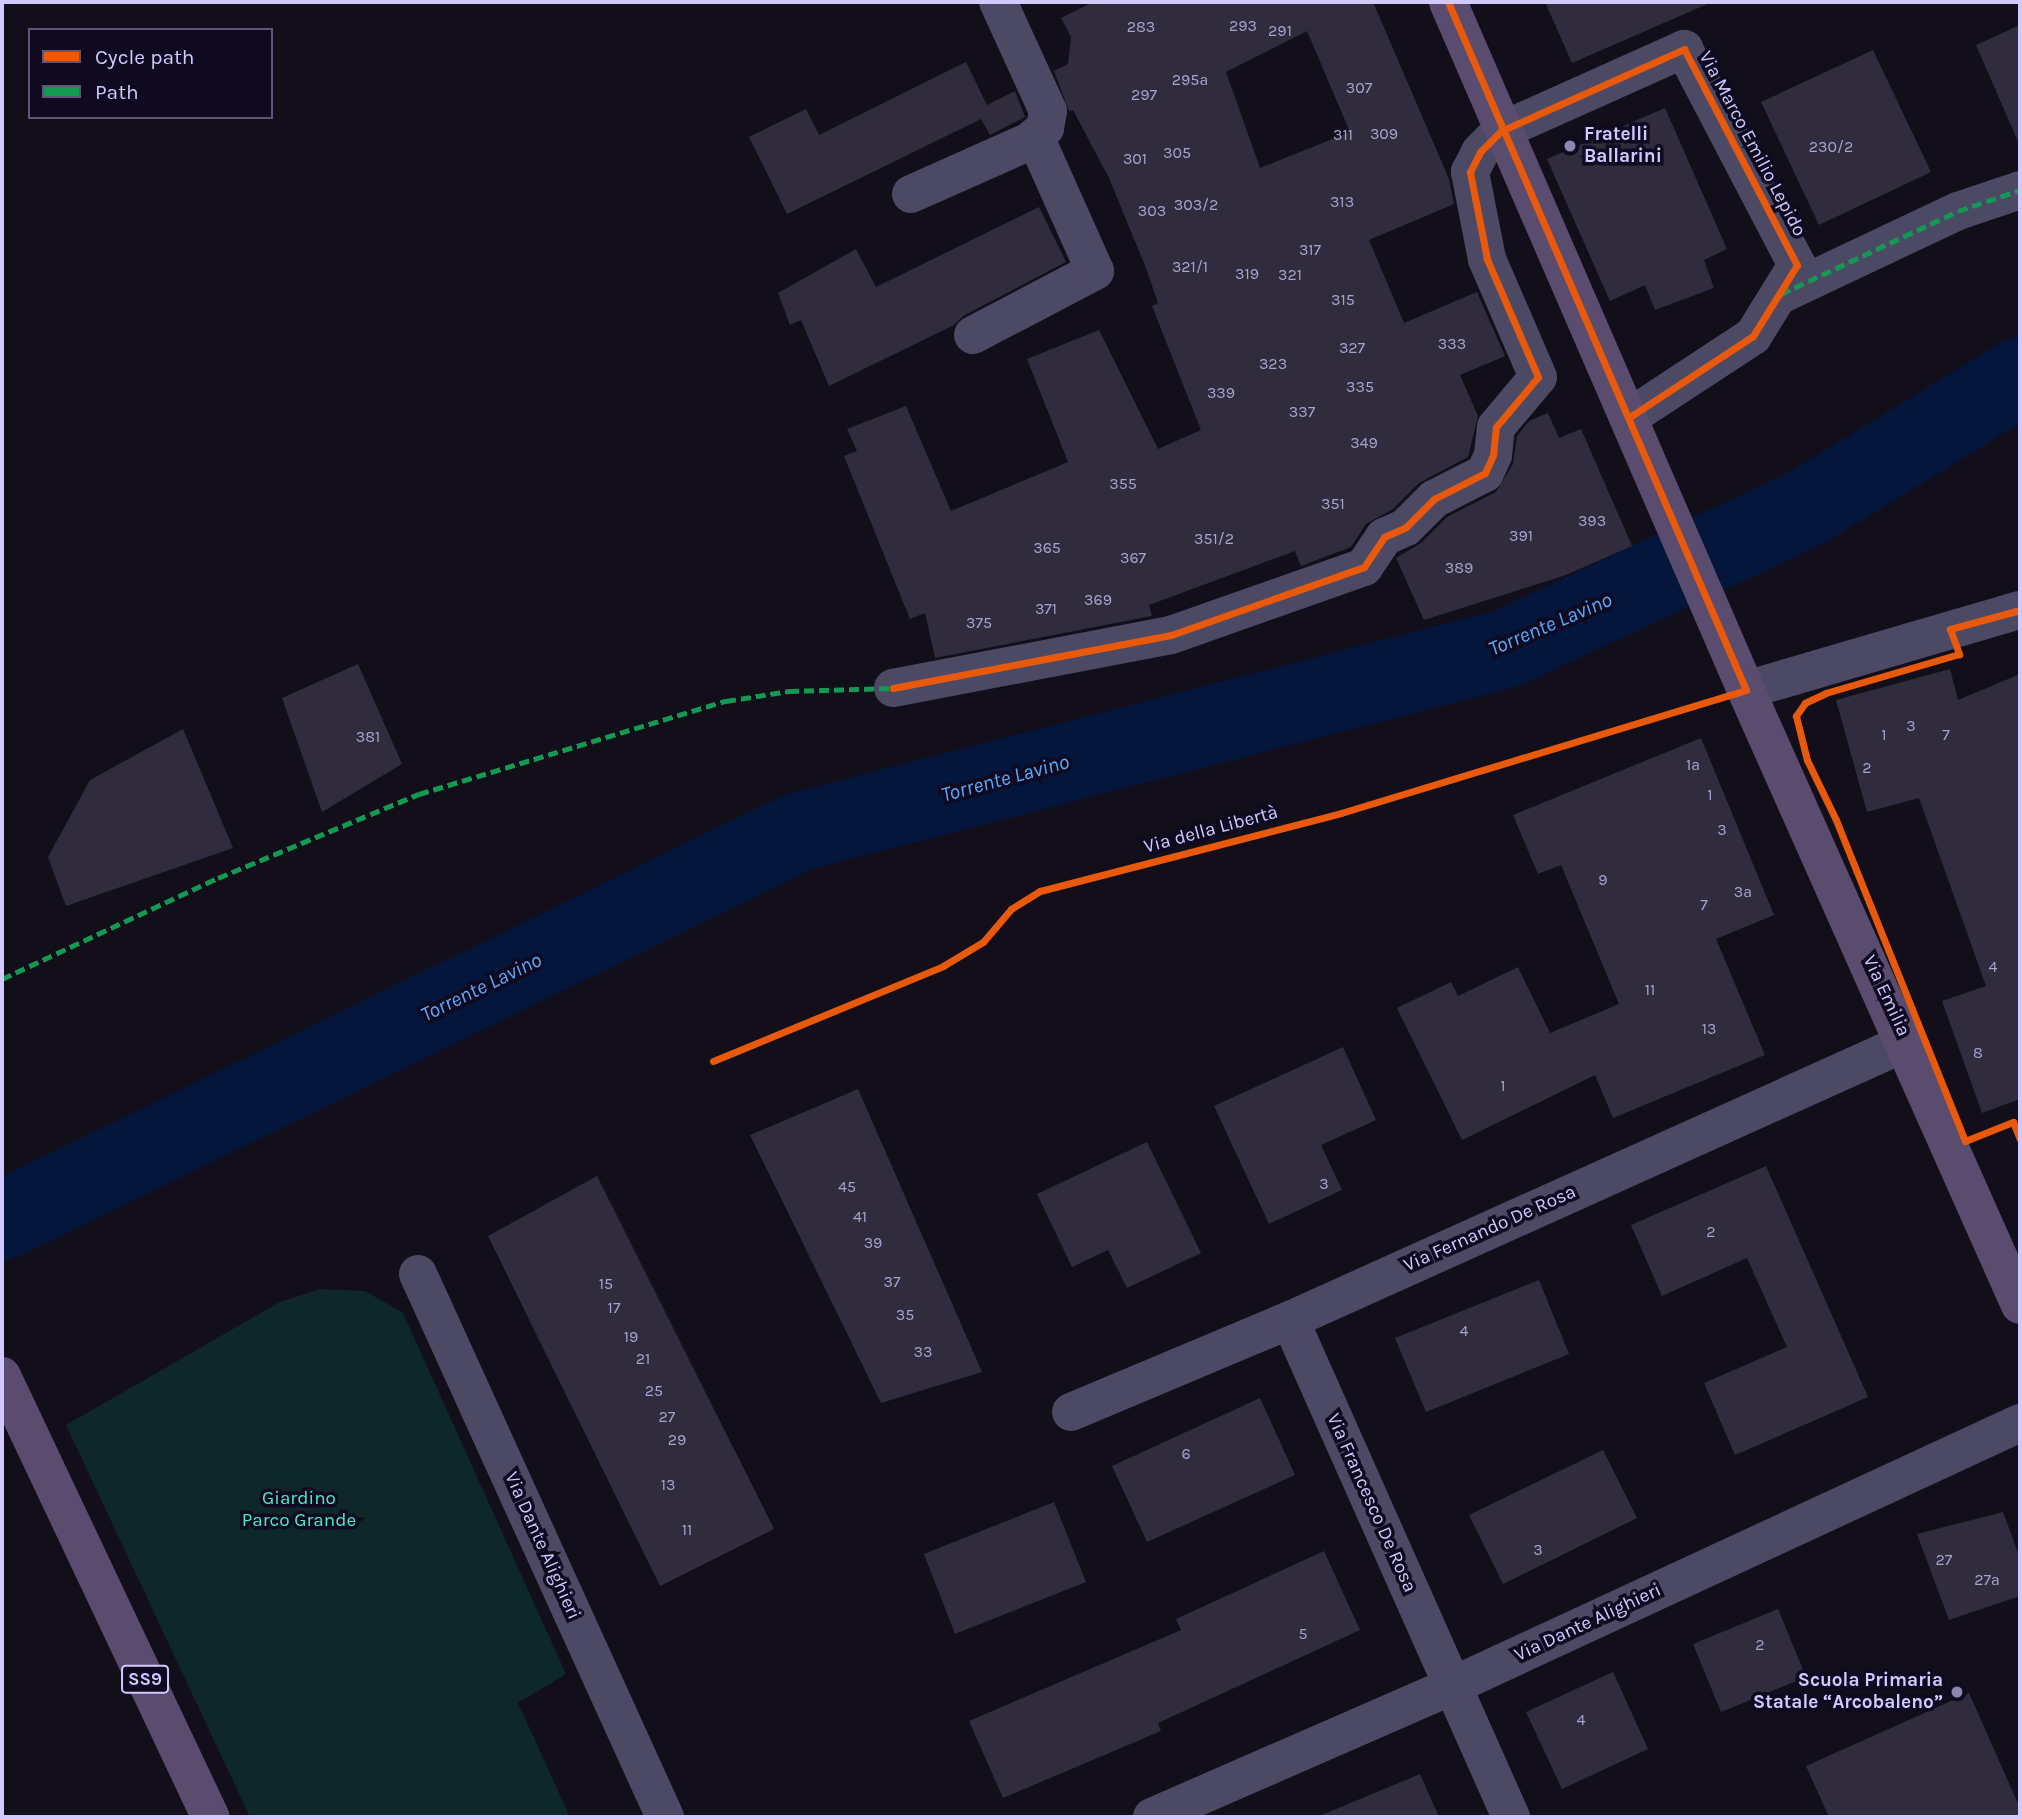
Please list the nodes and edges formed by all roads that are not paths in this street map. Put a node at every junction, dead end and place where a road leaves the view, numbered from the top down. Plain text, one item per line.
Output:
1 (998, 2) edge
2 (1448, 2) edge
3 (1501, 131) junction
4 (1035, 137) junction
5 (2020, 190) edge
6 (911, 194) dead end
7 (1778, 296) junction
8 (973, 335) dead end
9 (1630, 416) junction
10 (2020, 610) edge
11 (1740, 675) junction
12 (893, 688) dead end
13 (1907, 1042) junction
14 (418, 1274) dead end
15 (2020, 1305) edge
16 (1290, 1320) junction
17 (2, 1376) edge
18 (1071, 1412) dead end
19 (2020, 1423) edge
20 (1452, 1686) junction
21 (210, 1817) edge
22 (665, 1817) edge
23 (1152, 1817) edge
24 (1511, 1817) edge

1 - 4 street
2 - 3 main road
3 - 7 street, Via Marco Emilio Lepido
3 - 9 main road
3 - 12 street
4 - 6 street
4 - 8 street
5 - 7 street
7 - 9 street, Via Marco Emilio Lepido
9 - 11 main road
10 - 11 street
11 - 13 main road, Via Emilia
13 - 15 main road, Via Emilia
13 - 16 street, Via Fernando De Rosa
14 - 22 street, Via Dante Alighieri
16 - 18 street, Via Fernando De Rosa
16 - 20 street, Via Francesco De Rosa
17 - 21 main road, SS9
19 - 20 street, Via Dante Alighieri
20 - 23 street, Via Dante Alighieri
20 - 24 street, Via Francesco De Rosa

